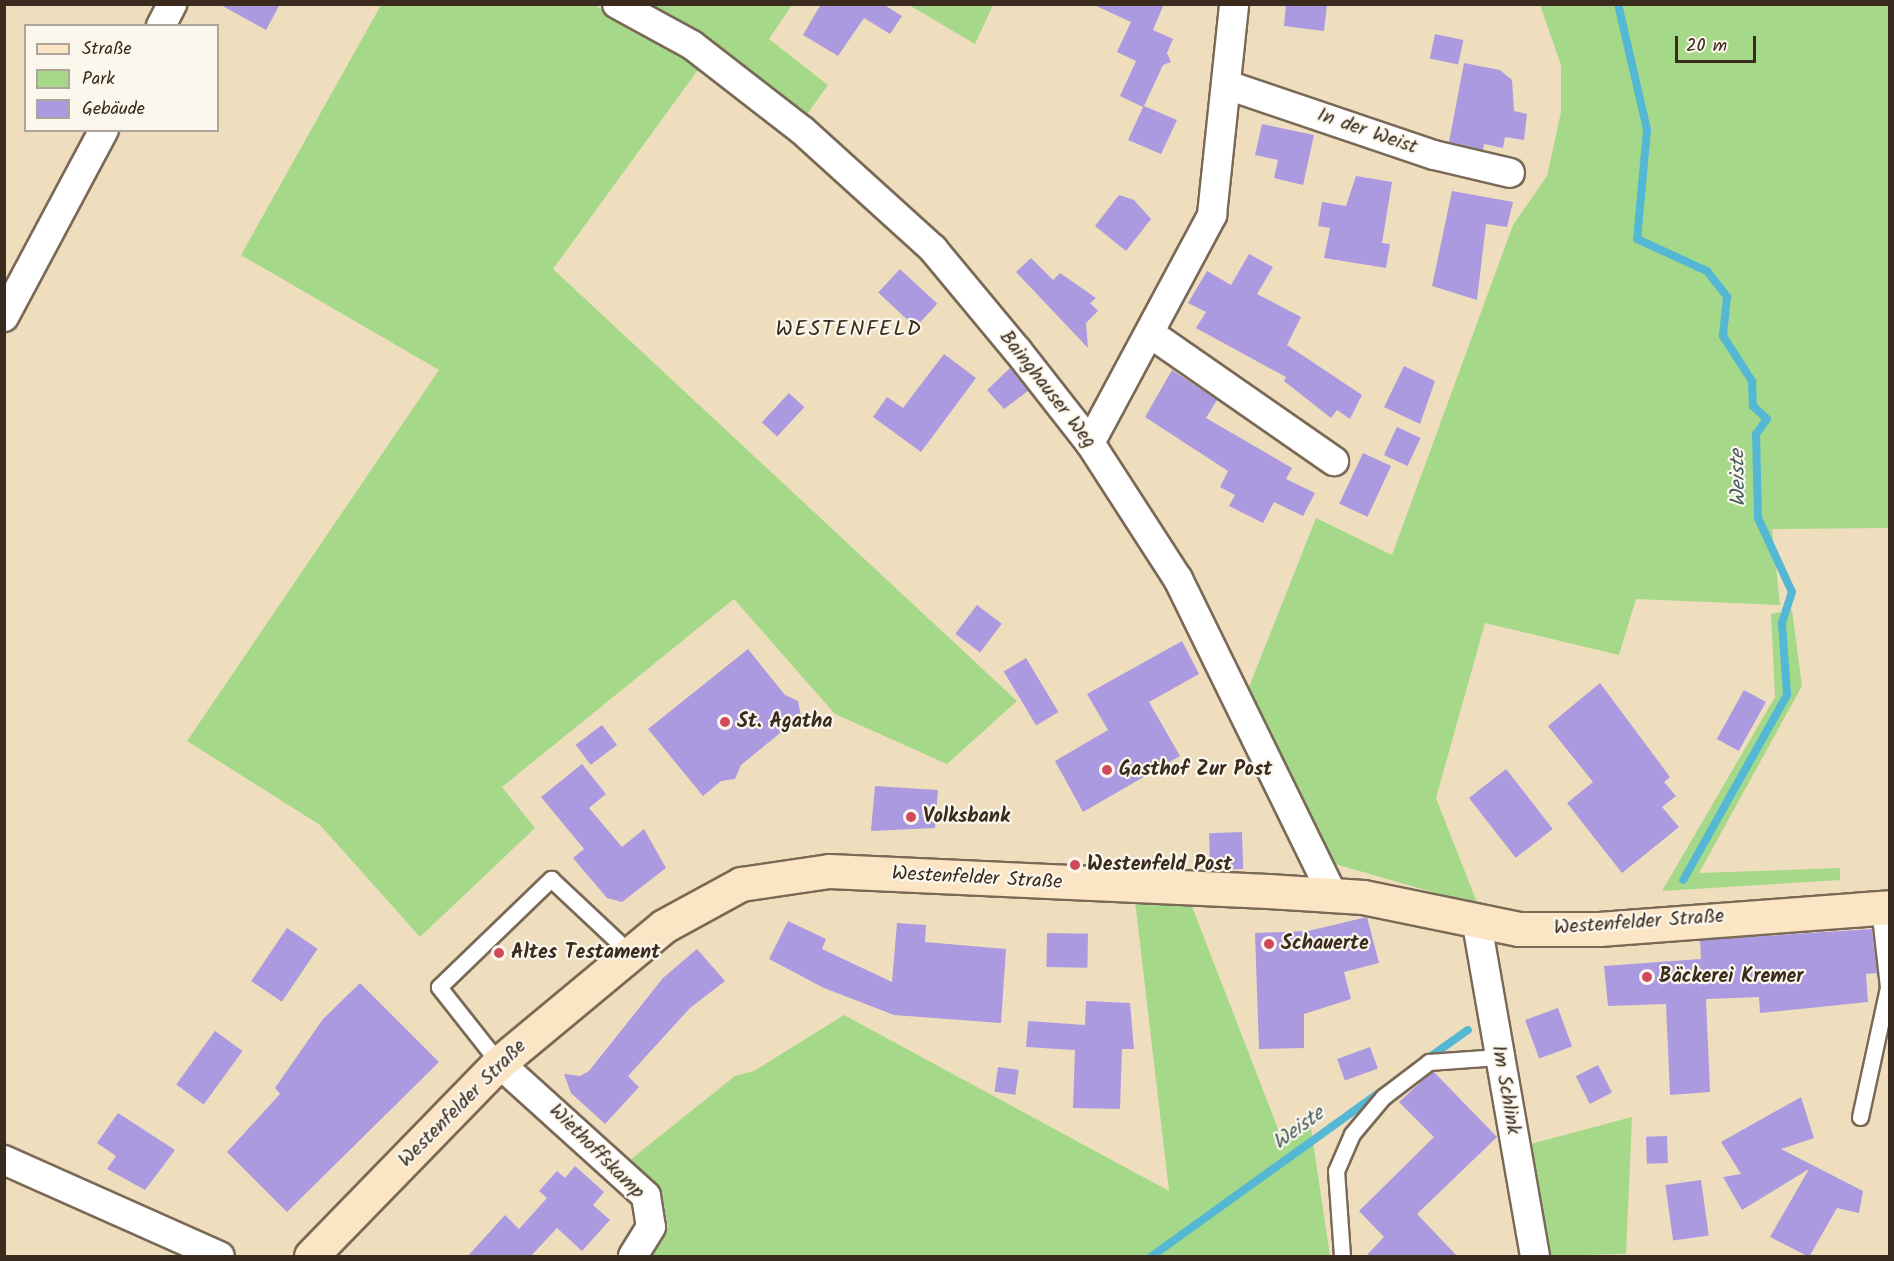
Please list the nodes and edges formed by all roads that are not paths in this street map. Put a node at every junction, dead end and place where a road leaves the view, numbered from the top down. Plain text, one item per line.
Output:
1 (172, 4) edge
2 (617, 4) edge
3 (1234, 4) edge
4 (162, 24) edge
5 (1227, 85) junction
6 (103, 132) edge
7 (1510, 173) dead end
8 (4, 317) edge
9 (1151, 334) junction
10 (1090, 443) junction
11 (1334, 461) dead end
12 (1333, 896) junction
13 (1884, 907) edge
14 (1477, 924) junction
15 (631, 954) junction
16 (1498, 1057) junction
17 (499, 1063) junction
18 (1860, 1117) dead end
19 (4, 1160) edge
20 (220, 1257) edge
21 (311, 1257) edge
22 (633, 1257) edge
23 (1342, 1257) edge
24 (1535, 1257) edge

1 - 4 street
2 - 10 street, Bainghauser Weg
3 - 5 street
5 - 7 street, In der Weist
5 - 9 street
6 - 8 street
9 - 10 street
9 - 11 street
10 - 12 street, Bainghauser Weg
12 - 14 main road, Westenfelder Straße
12 - 15 main road, Westenfelder Straße
13 - 14 main road, Westenfelder Straße
13 - 18 lane
14 - 16 street, Im Schlink
15 - 17 main road, Westenfelder Straße
15 - 17 lane
16 - 23 lane
16 - 24 street, Im Schlink
17 - 21 main road, Westenfelder Straße
17 - 22 street, Wiethoffskamp
19 - 20 street

